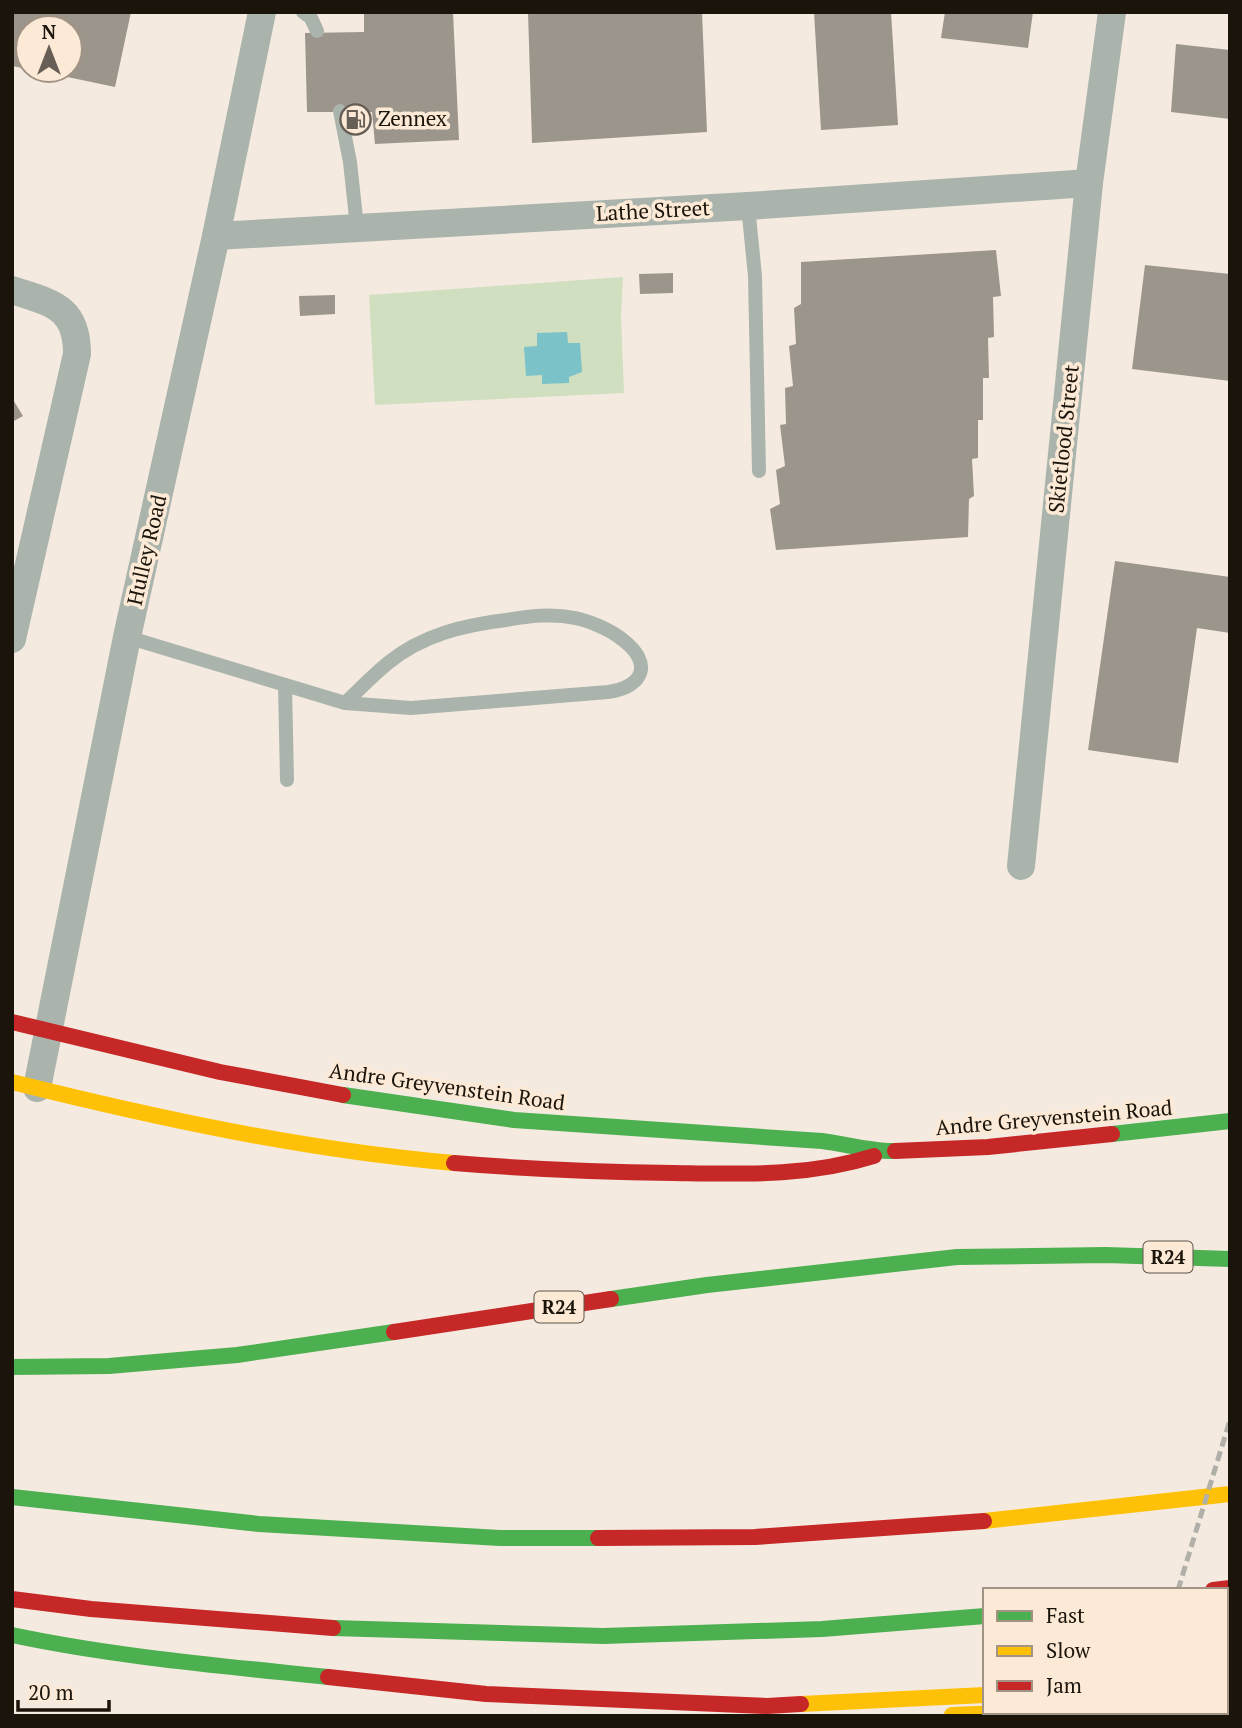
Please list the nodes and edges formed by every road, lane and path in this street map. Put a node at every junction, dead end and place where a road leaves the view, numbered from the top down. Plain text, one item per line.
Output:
1 (262, 12) edge
2 (303, 12) edge
3 (1112, 12) edge
4 (317, 32) dead end
5 (340, 111) dead end
6 (1089, 183) junction
7 (748, 206) junction
8 (357, 227) junction
9 (216, 236) junction
10 (12, 290) edge
11 (759, 471) dead end
12 (127, 637) junction
13 (12, 639) edge
14 (285, 685) junction
15 (345, 703) junction
16 (287, 780) dead end
17 (1021, 866) dead end
18 (12, 1022) edge
19 (49, 1031) junction
20 (24, 1085) edge
21 (1230, 1121) edge
22 (882, 1152) junction
23 (1230, 1259) edge
24 (12, 1367) edge
25 (1230, 1494) edge
26 (12, 1497) edge
27 (12, 1599) edge
28 (983, 1616) edge
29 (12, 1635) edge
30 (983, 1695) edge
31 (767, 1706) junction
32 (983, 1713) edge
33 (928, 1714) edge

1 - 9 street, Hulley Road
2 - 4 lane
3 - 6 street, Skietlood Street
5 - 8 lane
6 - 7 street, Lathe Street
6 - 17 street, Skietlood Street
7 - 8 street, Lathe Street
7 - 11 lane
8 - 9 street, Lathe Street
9 - 12 street, Hulley Road
10 - 13 street
12 - 14 lane
12 - 19 street, Hulley Road
14 - 15 lane
14 - 16 lane
15 - 15 lane
18 - 19 main road, Andre Greyvenstein Road
19 - 20 street, Hulley Road
19 - 22 main road, Andre Greyvenstein Road
20 - 22 main road, Andre Greyvenstein Road
21 - 22 main road, Andre Greyvenstein Road
23 - 24 main road, R24
25 - 26 main road
27 - 28 main road
29 - 31 main road
30 - 31 main road
31 - 33 main road
32 - 33 main road

